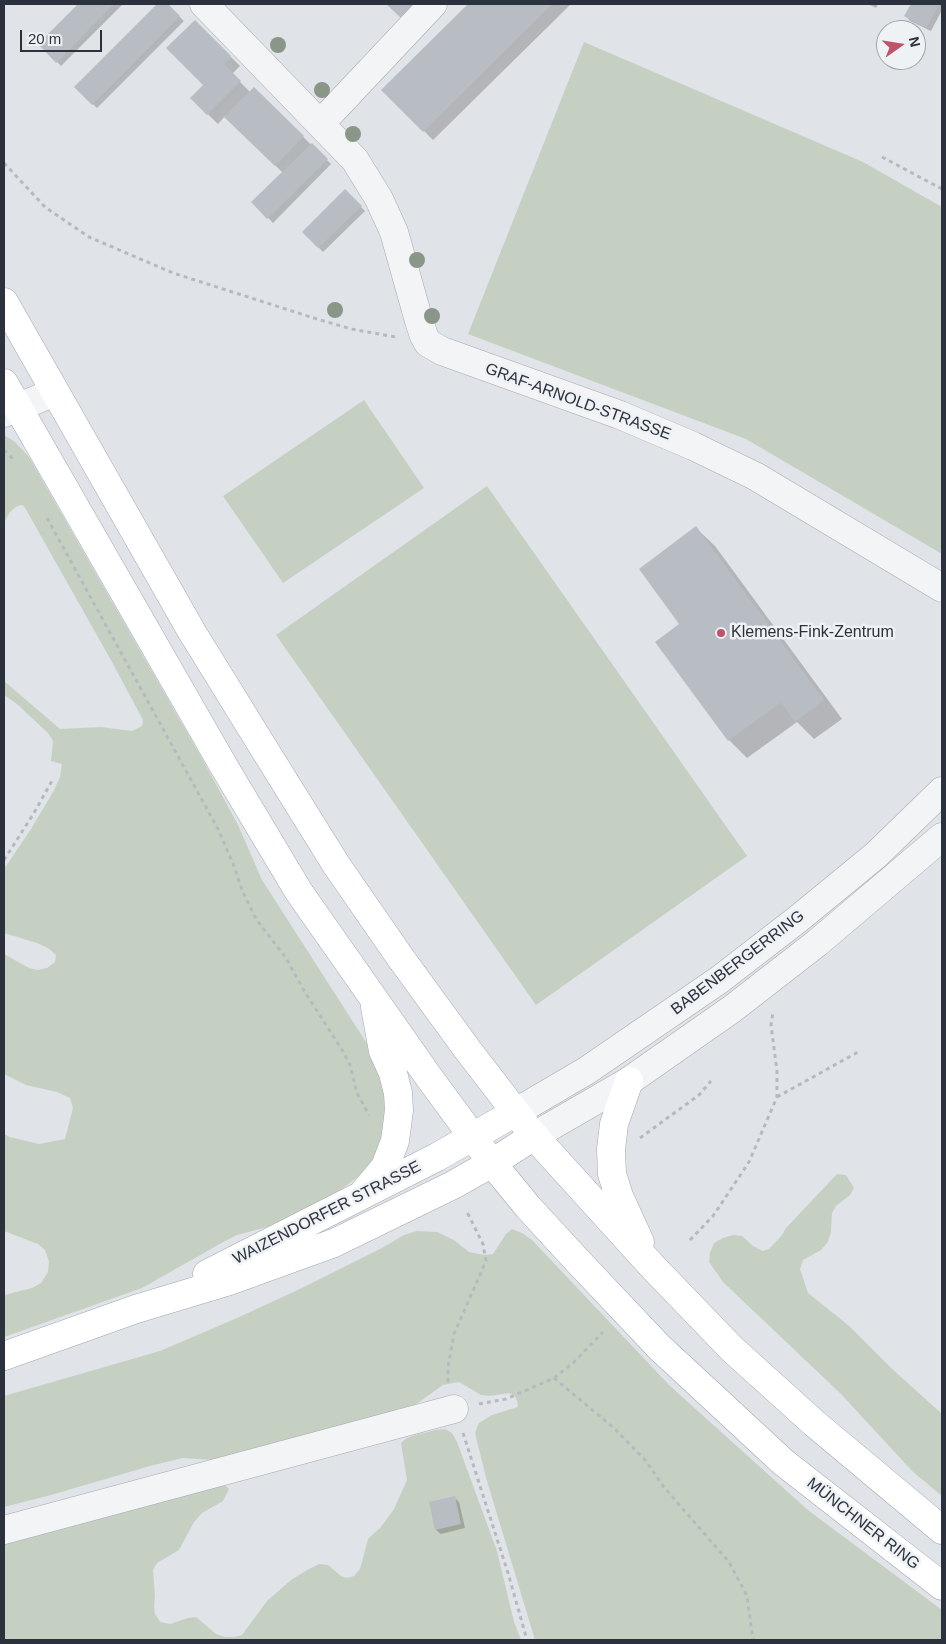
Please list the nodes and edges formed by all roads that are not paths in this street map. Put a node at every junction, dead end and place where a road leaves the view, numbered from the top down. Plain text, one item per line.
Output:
1 (204, 4) edge
2 (433, 4) edge
3 (321, 124) junction
4 (4, 302) edge
5 (4, 383) edge
6 (55, 392) junction
7 (11, 410) edge
8 (942, 588) edge
9 (942, 791) edge
10 (942, 837) edge
11 (373, 999) junction
12 (629, 1081) junction
13 (516, 1112) junction
14 (473, 1136) junction
15 (534, 1136) junction
16 (492, 1163) junction
17 (359, 1198) junction
18 (652, 1266) junction
19 (136, 1309) junction
20 (4, 1356) edge
21 (454, 1409) road end
22 (4, 1530) edge
23 (942, 1530) edge
24 (942, 1586) edge

1 - 3 street
2 - 3 street
3 - 8 street, GRAF-ARNOLD-STRASSE
4 - 6 main road
5 - 7 main road, MÜNCHNER RING
6 - 7 street
6 - 13 main road
7 - 11 main road, MÜNCHNER RING
9 - 13 street, BABENBERGERRING
10 - 12 street, BABENBERGERRING
11 - 14 main road, MÜNCHNER RING
11 - 17 main road
12 - 15 street, BABENBERGERRING
12 - 18 main road
13 - 14 main road, WAIZENDORFER STRASSE
13 - 15 main road
14 - 16 main road, MÜNCHNER RING
14 - 17 main road, WAIZENDORFER STRASSE
15 - 16 main road, WAIZENDORFER STRASSE
15 - 18 main road
16 - 19 main road, WAIZENDORFER STRASSE
16 - 24 main road, MÜNCHNER RING
17 - 19 main road, WAIZENDORFER STRASSE
18 - 23 main road
19 - 20 main road, WAIZENDORFER STRASSE
21 - 22 street

